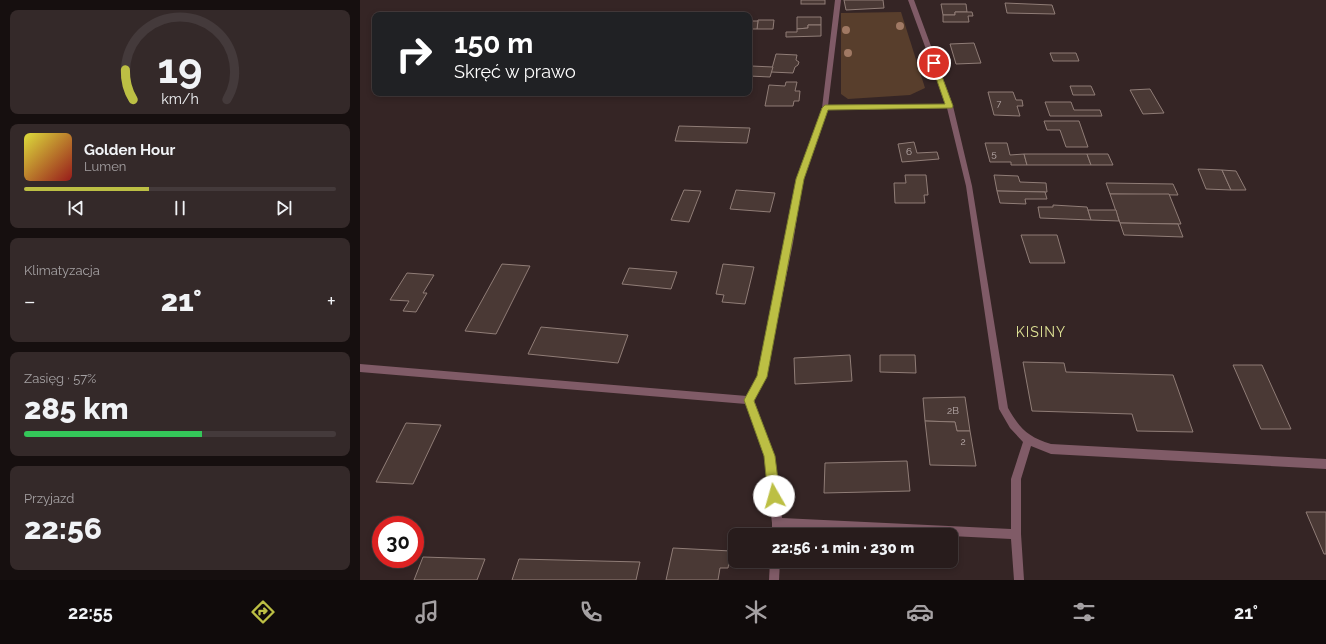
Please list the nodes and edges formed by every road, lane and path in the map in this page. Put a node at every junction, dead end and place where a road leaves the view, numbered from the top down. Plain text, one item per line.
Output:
1 (838, 0) edge
2 (911, 0) edge
3 (950, 106) junction
4 (825, 108) junction
5 (360, 368) edge
6 (749, 400) junction
7 (1028, 441) junction
8 (1326, 464) edge
9 (777, 523) junction
10 (777, 528) edge
11 (1016, 534) junction
12 (775, 568) edge
13 (774, 580) edge
14 (1019, 580) edge

1 - 4 street
2 - 3 street
3 - 4 street
3 - 7 street
4 - 6 street
5 - 6 street
6 - 9 street
7 - 8 street
7 - 11 street
9 - 10 street
9 - 11 street
11 - 14 street
12 - 13 street

